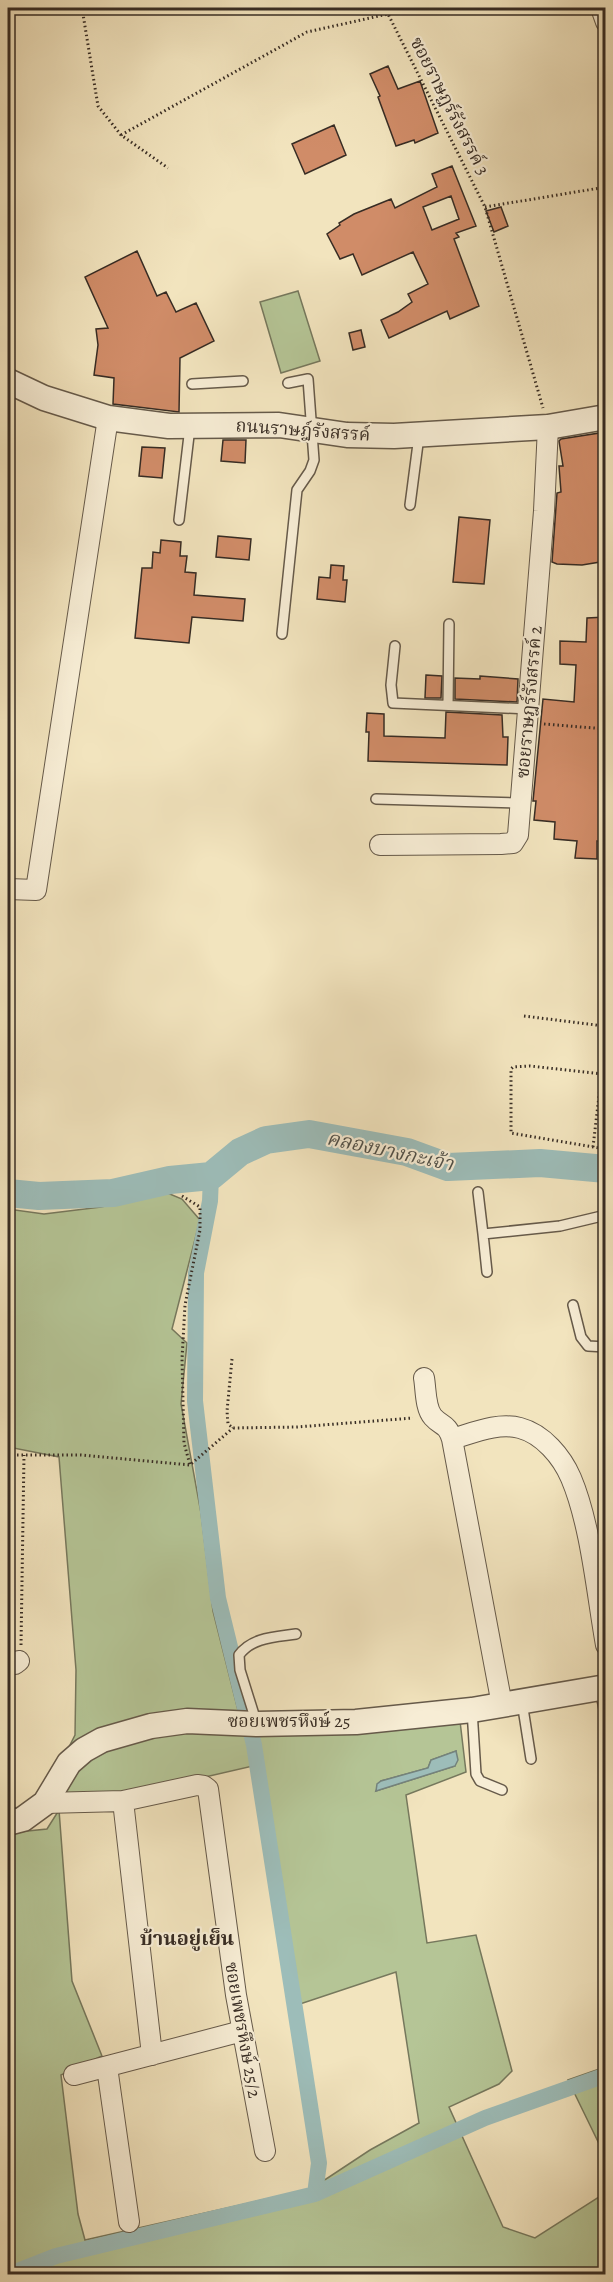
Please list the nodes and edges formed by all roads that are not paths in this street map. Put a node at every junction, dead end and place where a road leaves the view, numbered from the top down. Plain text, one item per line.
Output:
1 (601, 8) edge
2 (606, 22) edge
3 (8, 381) edge
4 (243, 381) dead end
5 (288, 383) dead end
6 (192, 384) dead end
7 (606, 417) edge
8 (108, 418) junction
9 (190, 426) junction
10 (548, 427) junction
11 (313, 431) junction
12 (419, 434) junction
13 (410, 505) dead end
14 (179, 520) dead end
15 (449, 624) dead end
16 (282, 634) dead end
17 (395, 646) dead end
18 (448, 705) junction
19 (528, 716) junction
20 (376, 799) dead end
21 (521, 804) junction
22 (380, 845) dead end
23 (8, 889) edge
24 (478, 1192) dead end
25 (606, 1215) edge
26 (483, 1234) junction
27 (487, 1272) dead end
28 (573, 1305) dead end
29 (606, 1347) edge
30 (424, 1378) dead end
31 (452, 1438) junction
32 (296, 1634) dead end
33 (606, 1645) edge
34 (603, 1687) edge
35 (512, 1703) junction
36 (472, 1710) junction
37 (606, 1718) edge
38 (256, 1724) junction
39 (531, 1759) dead end
40 (502, 1790) dead end
41 (123, 1801) junction
42 (45, 1803) junction
43 (8, 1823) edge
44 (242, 2031) junction
45 (152, 2055) junction
46 (106, 2067) junction
47 (74, 2075) dead end
48 (265, 2151) dead end
49 (129, 2222) dead end

1 - 2 street
3 - 8 street, ถนนราษฎ์รังสรรค์
4 - 6 lane
5 - 11 lane
7 - 10 street, ถนนราษฎ์รังสรรค์
8 - 9 street, ถนนราษฎ์รังสรรค์
8 - 23 street
9 - 11 street, ถนนราษฎ์รังสรรค์
9 - 14 lane
10 - 12 street, ถนนราษฎ์รังสรรค์
10 - 19 street, ซอยราษฎร์รังสรรค์ 2
11 - 12 street, ถนนราษฎ์รังสรรค์
11 - 16 lane
12 - 13 lane
15 - 18 lane
17 - 18 lane
18 - 19 lane
19 - 21 street, ซอยราษฎร์รังสรรค์ 2
20 - 21 lane
21 - 22 street, ซอยราษฎร์รังสรรค์ 2
24 - 26 lane
25 - 26 lane
26 - 27 lane
28 - 29 lane
30 - 31 street
31 - 33 street
31 - 35 street
32 - 38 lane
34 - 35 street, ซอยเพชรหึงษ์ 25
34 - 37 lane
35 - 36 street, ซอยเพชรหึงษ์ 25
35 - 39 lane
36 - 38 street, ซอยเพชรหึงษ์ 25
36 - 40 lane
38 - 42 street, ซอยเพชรหึงษ์ 25
41 - 42 street, ซอยเพชรหึงษ์ 25/2
41 - 44 street, ซอยเพชรหึงษ์ 25/2
41 - 45 street
42 - 43 street, ซอยเพชรหึงษ์ 25
44 - 45 street
44 - 48 street, ซอยเพชรหึงษ์ 25/2
45 - 46 street
46 - 47 street
46 - 49 street

